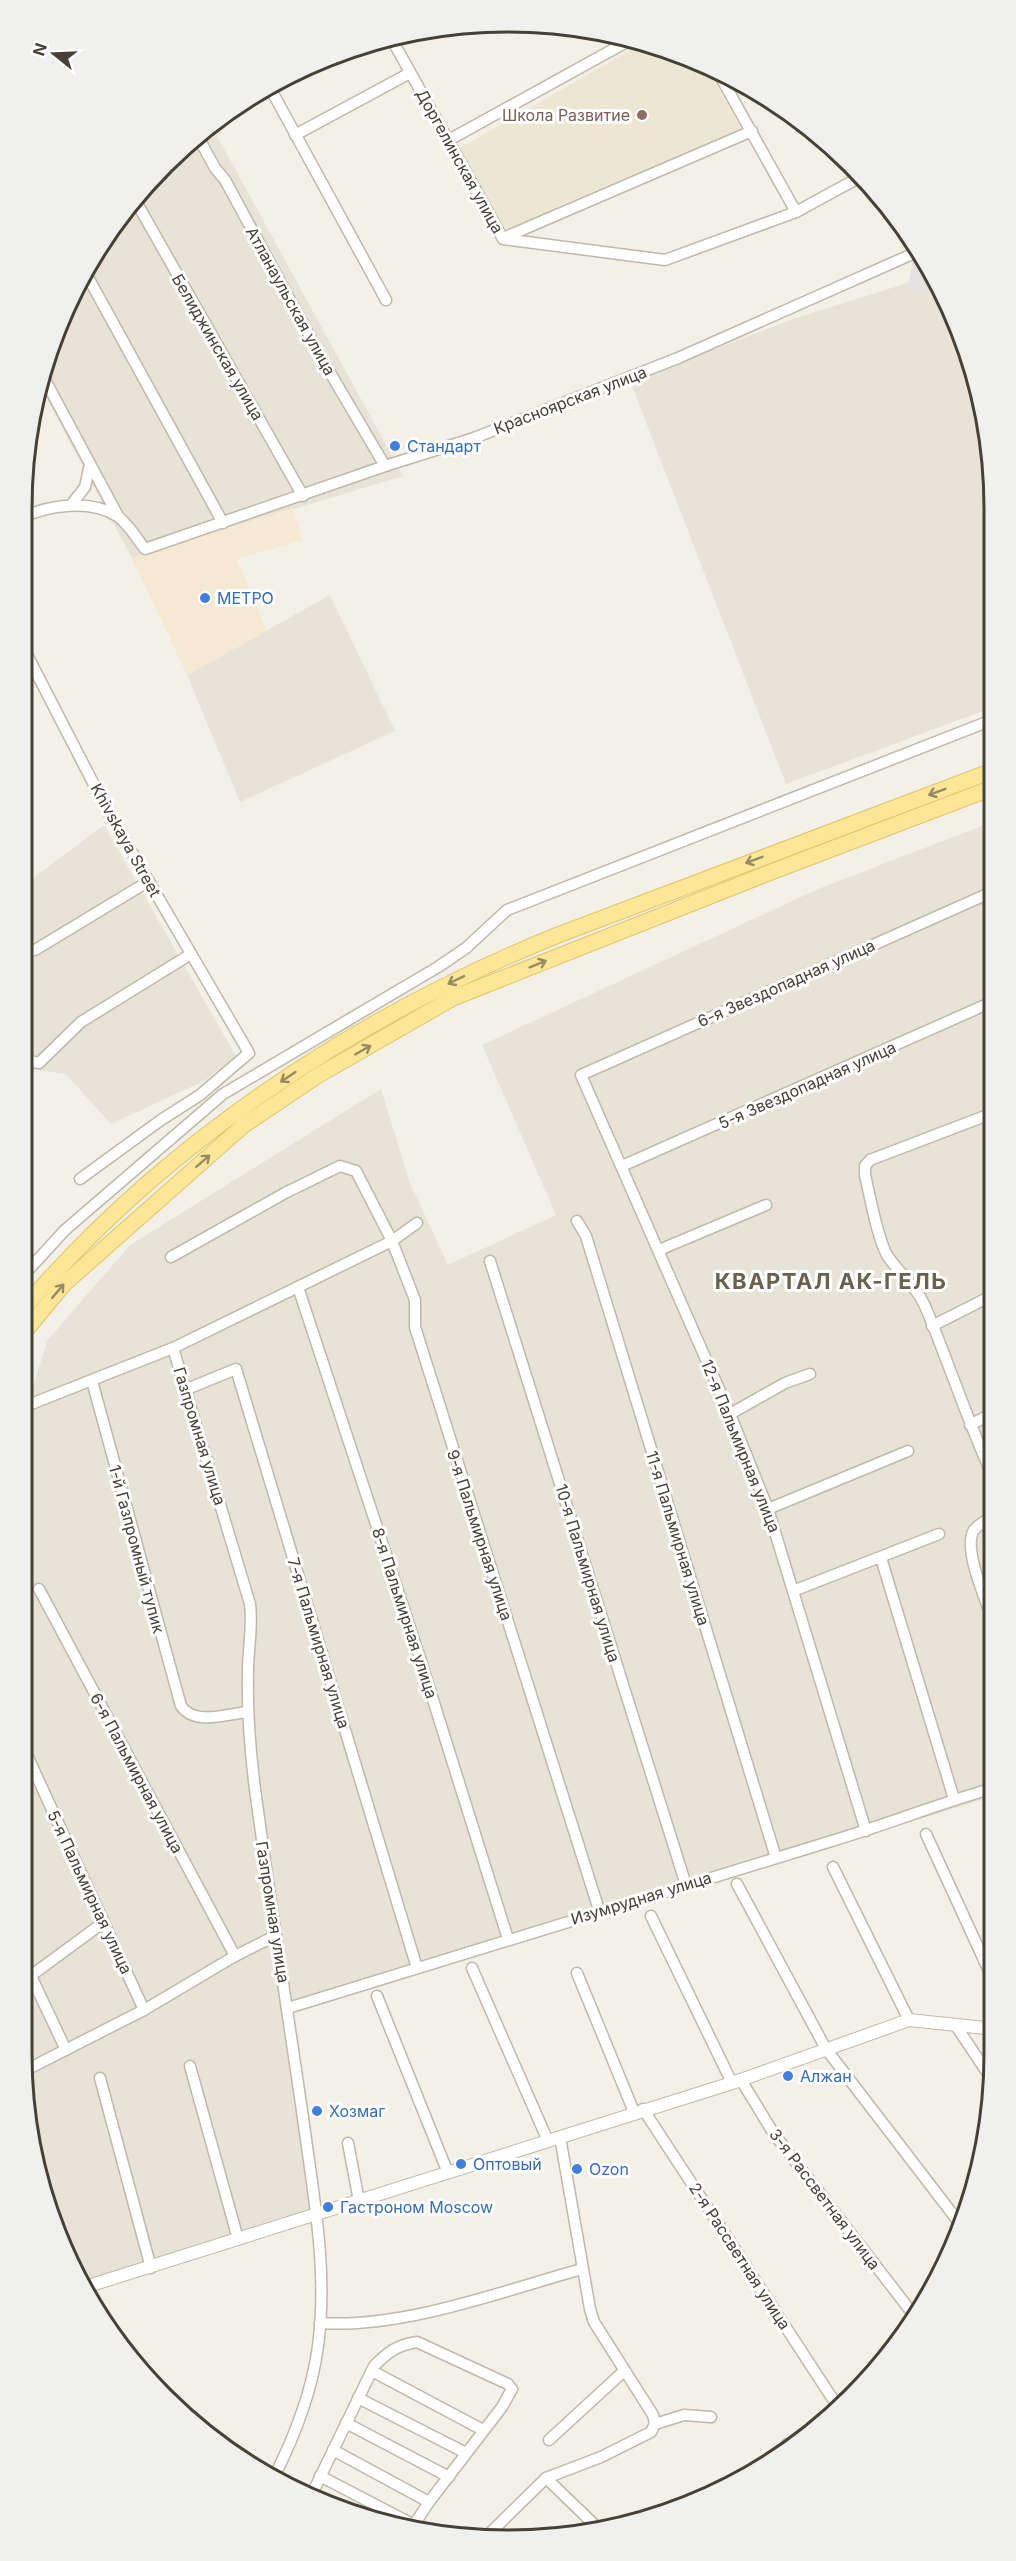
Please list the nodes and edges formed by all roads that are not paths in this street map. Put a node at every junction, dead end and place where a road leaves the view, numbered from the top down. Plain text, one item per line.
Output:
1 (620, 45) edge
2 (395, 46) edge
3 (410, 73) junction
4 (725, 84) edge
5 (272, 94) edge
6 (752, 131) junction
7 (295, 135) junction
8 (447, 141) junction
9 (202, 144) edge
10 (854, 181) edge
11 (139, 207) edge
12 (796, 212) junction
13 (503, 238) junction
14 (911, 255) edge
15 (90, 280) edge
16 (386, 300) dead end
17 (48, 385) edge
18 (90, 464) junction
19 (385, 466) junction
20 (303, 496) junction
21 (71, 505) junction
22 (32, 513) edge
23 (118, 516) junction
24 (224, 523) junction
25 (32, 664) edge
26 (984, 723) edge
27 (984, 774) edge
28 (984, 791) edge
29 (149, 881) junction
30 (984, 896) edge
31 (35, 950) dead end
32 (191, 954) junction
33 (984, 1006) edge
34 (32, 1061) edge
35 (581, 1075) joint
36 (984, 1116) edge
37 (622, 1166) junction
38 (80, 1179) dead end
39 (766, 1205) dead end
40 (577, 1221) dead end
41 (417, 1223) dead end
42 (392, 1241) junction
43 (659, 1250) junction
44 (171, 1257) dead end
45 (490, 1261) dead end
46 (32, 1266) edge
47 (298, 1287) junction
48 (32, 1299) edge
49 (984, 1300) edge
50 (32, 1323) edge
51 (932, 1326) junction
52 (173, 1348) junction
53 (810, 1374) dead end
54 (92, 1381) junction
55 (187, 1389) junction
56 (32, 1404) edge
57 (730, 1414) junction
58 (984, 1418) edge
59 (970, 1425) junction
60 (908, 1451) dead end
61 (984, 1456) edge
62 (768, 1509) junction
63 (984, 1522) edge
64 (939, 1534) dead end
65 (881, 1558) junction
66 (39, 1589) dead end
67 (793, 1592) junction
68 (984, 1593) edge
69 (248, 1712) junction
70 (32, 1766) edge
71 (984, 1791) edge
72 (954, 1799) junction
73 (866, 1831) junction
74 (926, 1834) dead end
75 (776, 1858) junction
76 (833, 1867) dead end
77 (738, 1884) dead end
78 (686, 1885) junction
79 (599, 1910) junction
80 (651, 1916) dead end
81 (104, 1922) junction
82 (275, 1936) junction
83 (508, 1939) junction
84 (235, 1956) junction
85 (984, 1960) edge
86 (417, 1968) junction
87 (472, 1968) dead end
88 (577, 1973) dead end
89 (32, 1975) edge
90 (32, 1978) edge
91 (377, 1996) dead end
92 (288, 2008) junction
93 (144, 2010) junction
94 (909, 2020) junction
95 (956, 2026) junction
96 (984, 2029) edge
97 (826, 2049) junction
98 (66, 2050) junction
99 (190, 2066) dead end
100 (32, 2067) edge
101 (984, 2067) edge
102 (100, 2078) dead end
103 (737, 2081) junction
104 (639, 2111) junction
105 (554, 2139) junction
106 (348, 2143) dead end
107 (448, 2174) junction
108 (359, 2201) junction
109 (316, 2216) junction
110 (955, 2217) edge
111 (238, 2239) junction
112 (151, 2268) junction
113 (582, 2269) junction
114 (92, 2285) edge
115 (909, 2309) edge
116 (320, 2323) junction
117 (624, 2370) junction
118 (372, 2371) junction
119 (358, 2398) junction
120 (834, 2400) edge
121 (711, 2417) dead end
122 (346, 2423) junction
123 (655, 2424) junction
124 (483, 2430) junction
125 (549, 2440) dead end
126 (333, 2450) junction
127 (466, 2453) junction
128 (278, 2470) edge
129 (320, 2476) junction
130 (449, 2476) junction
131 (546, 2478) junction
132 (315, 2488) edge
133 (429, 2502) junction
134 (389, 2514) edge
135 (417, 2520) edge
136 (591, 2522) edge
137 (494, 2529) edge

1 - 8 street
2 - 3 street, Доргелинская улица
3 - 7 street
3 - 8 street, Доргелинская улица
4 - 6 street
5 - 7 street
6 - 12 street
6 - 13 street
7 - 16 street
8 - 13 street, Доргелинская улица
9 - 19 street, Атланаульская улица
10 - 12 street, Доргелинская улица
11 - 20 street, Белиджинская улица
12 - 13 street, Доргелинская улица
14 - 19 street, Красноярская улица
15 - 24 street
17 - 18 street
18 - 21 street
18 - 23 street
19 - 20 street, Красноярская улица
20 - 24 street, Красноярская улица
21 - 22 street
21 - 23 street
23 - 24 street, Красноярская улица
25 - 29 street, Khivskaya Street
26 - 46 street
27 -> 48 main road
50 -> 28 main road
29 - 31 street
29 - 32 street, Khivskaya Street
30 - 35 street, 6-я Звездопадная улица
32 - 34 street
32 - 38 street, Khivskaya Street
33 - 37 street, 5-я Звездопадная улица
35 - 37 street, 12-я Пальмирная улица
36 - 51 street
37 - 43 street, 12-я Пальмирная улица
39 - 43 street
40 - 75 street, 11-я Пальмирная улица
41 - 42 street
42 - 44 street, 9-я Пальмирная улица
42 - 47 street
42 - 79 street, 9-я Пальмирная улица
43 - 57 street, 12-я Пальмирная улица
45 - 78 street, 10-я Пальмирная улица
47 - 52 street
47 - 83 street, 8-я Пальмирная улица
49 - 51 street
51 - 59 street
52 - 54 street
52 - 55 street, Газпромная улица
53 - 57 street
54 - 56 street
54 - 69 street, 1-й Газпромный тупик
55 - 69 street, Газпромная улица
55 - 86 street, 7-я Пальмирная улица
57 - 62 street, 12-я Пальмирная улица
58 - 59 street
59 - 61 street
60 - 62 street
62 - 67 street, 12-я Пальмирная улица
63 - 68 street
64 - 65 street
65 - 67 street
65 - 72 street
66 - 84 street, 6-я Пальмирная улица
67 - 73 street, 12-я Пальмирная улица
69 - 82 street, Газпромная улица
70 - 81 street, 5-я Пальмирная улица
71 - 72 street, Изумрудная улица
72 - 73 street, Изумрудная улица
73 - 75 street, Изумрудная улица
74 - 85 street
75 - 78 street, Изумрудная улица
76 - 94 street
77 - 97 street
78 - 79 street, Изумрудная улица
79 - 83 street, Изумрудная улица
80 - 103 street, 3-я Рассветная улица
81 - 89 street
81 - 93 street, 5-я Пальмирная улица
82 - 84 street
82 - 92 street, Газпромная улица
83 - 86 street, Изумрудная улица
84 - 93 street
86 - 92 street, Изумрудная улица
87 - 105 street
88 - 104 street, 2-я Рассветная улица
90 - 98 street
91 - 107 street
92 - 109 street, Газпромная улица
93 - 98 street
94 - 95 street
94 - 97 street
95 - 96 street
95 - 101 street
97 - 103 street
97 - 110 street
98 - 100 street
99 - 111 street
102 - 112 street
103 - 104 street
103 - 115 street, 3-я Рассветная улица
104 - 105 street
104 - 120 street, 2-я Рассветная улица
105 - 107 street
105 - 113 street
106 - 108 street
107 - 108 street
108 - 109 street
109 - 111 street
109 - 116 street, Газпромная улица
111 - 112 street
112 - 114 street
113 - 116 street
113 - 117 street
116 - 128 street, Газпромная улица
117 - 123 street
117 - 125 street
118 - 119 street
118 - 124 street
118 - 124 street
119 - 122 street
119 - 127 street
121 - 123 street
122 - 126 street
122 - 130 street
123 - 131 street
124 - 127 street
126 - 129 street
126 - 133 street
127 - 130 street
129 - 132 street
129 - 134 street
130 - 133 street
131 - 136 street
131 - 137 street
133 - 135 street

